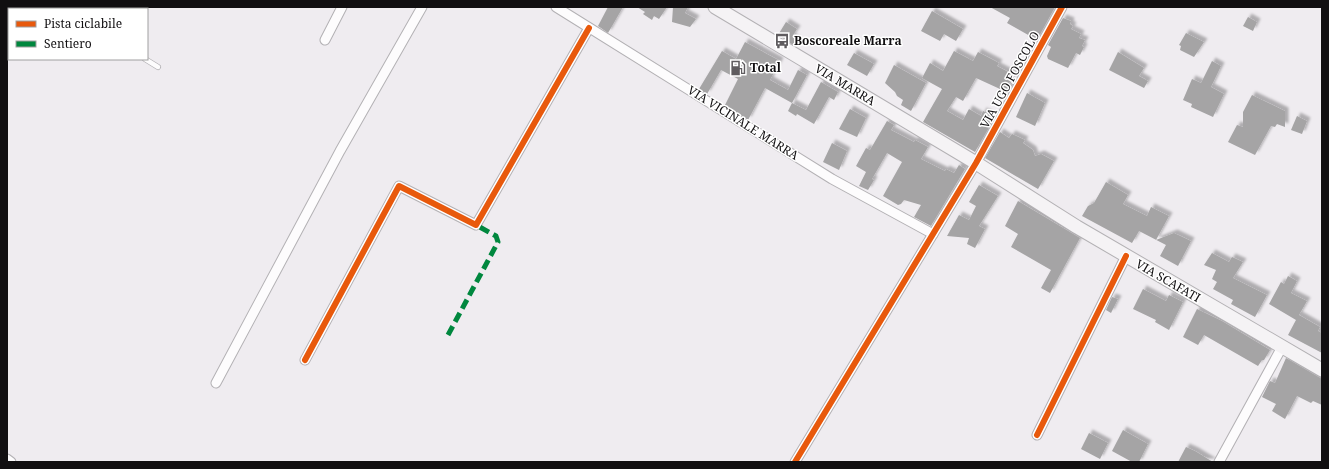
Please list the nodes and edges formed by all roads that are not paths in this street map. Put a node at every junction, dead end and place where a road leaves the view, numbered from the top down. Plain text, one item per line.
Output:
1 (342, 7) edge
2 (422, 7) edge
3 (556, 7) edge
4 (715, 7) edge
5 (1062, 7) edge
6 (589, 28) junction
7 (325, 40) dead end
8 (147, 60) edge
9 (158, 67) dead end
10 (976, 163) junction
11 (933, 234) junction
12 (1126, 256) junction
13 (1282, 347) junction
14 (305, 360) dead end
15 (1322, 370) edge
16 (216, 383) dead end
17 (1037, 435) dead end
18 (7, 459) edge
19 (11, 462) edge
20 (795, 462) edge
21 (1219, 462) edge

1 - 7 street
2 - 16 street
3 - 6 street, VIA VICINALE MARRA
4 - 10 main road, VIA MARRA
5 - 10 street, VIA UGO FOSCOLO
6 - 11 street, VIA VICINALE MARRA
6 - 14 street
8 - 9 lane
10 - 11 street, VIA UGO FOSCOLO
10 - 12 main road, VIA SCAFATI
11 - 20 street, VIA UGO FOSCOLO
12 - 13 main road, VIA SCAFATI
12 - 17 street
13 - 15 main road, VIA SCAFATI
13 - 21 street
18 - 19 street

